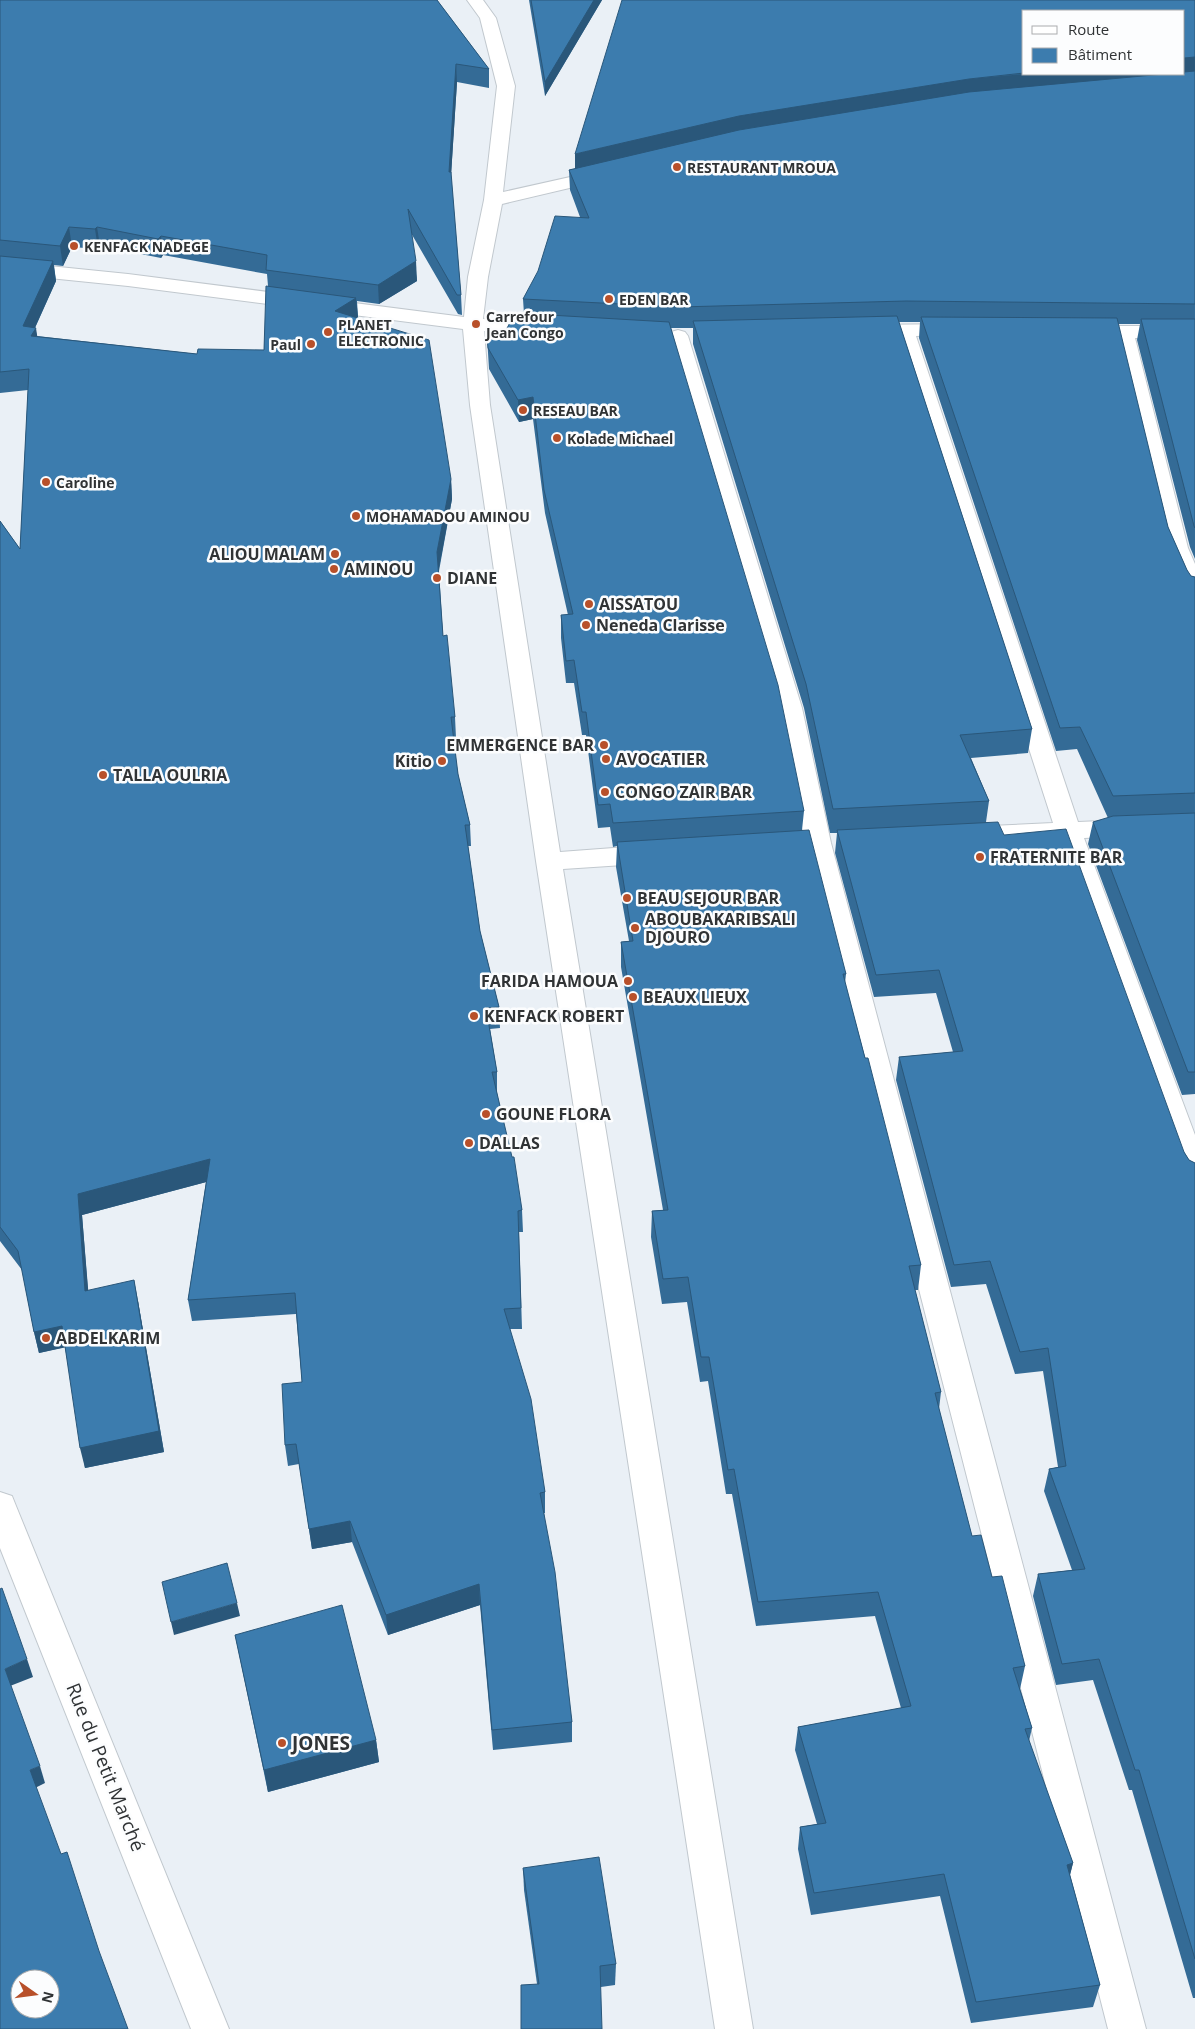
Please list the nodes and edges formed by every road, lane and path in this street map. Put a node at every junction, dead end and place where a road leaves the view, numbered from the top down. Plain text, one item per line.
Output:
1 (475, 0) edge
2 (625, 169) edge
3 (493, 200) junction
4 (0, 267) edge
5 (473, 324) junction
6 (561, 329) edge
7 (904, 330) junction
8 (971, 330) edge
9 (846, 331) edge
10 (1067, 331) edge
11 (1124, 332) junction
12 (1195, 332) edge
13 (678, 336) dead end
14 (1195, 591) edge
15 (1195, 825) edge
16 (1068, 830) junction
17 (948, 836) edge
18 (674, 853) edge
19 (549, 861) junction
20 (1195, 1174) edge
21 (0, 1506) edge
22 (210, 2029) edge
23 (734, 2029) edge
24 (1127, 2029) edge

1 - 3 street
2 - 3 street
3 - 5 street
4 - 5 street
5 - 6 street
5 - 19 street
7 - 8 street
7 - 9 street
7 - 16 street
10 - 11 street
11 - 12 street
11 - 14 street
13 - 24 street
15 - 16 street
16 - 17 street
16 - 20 street
18 - 19 street
19 - 23 street
21 - 22 street, Rue du Petit Marché

